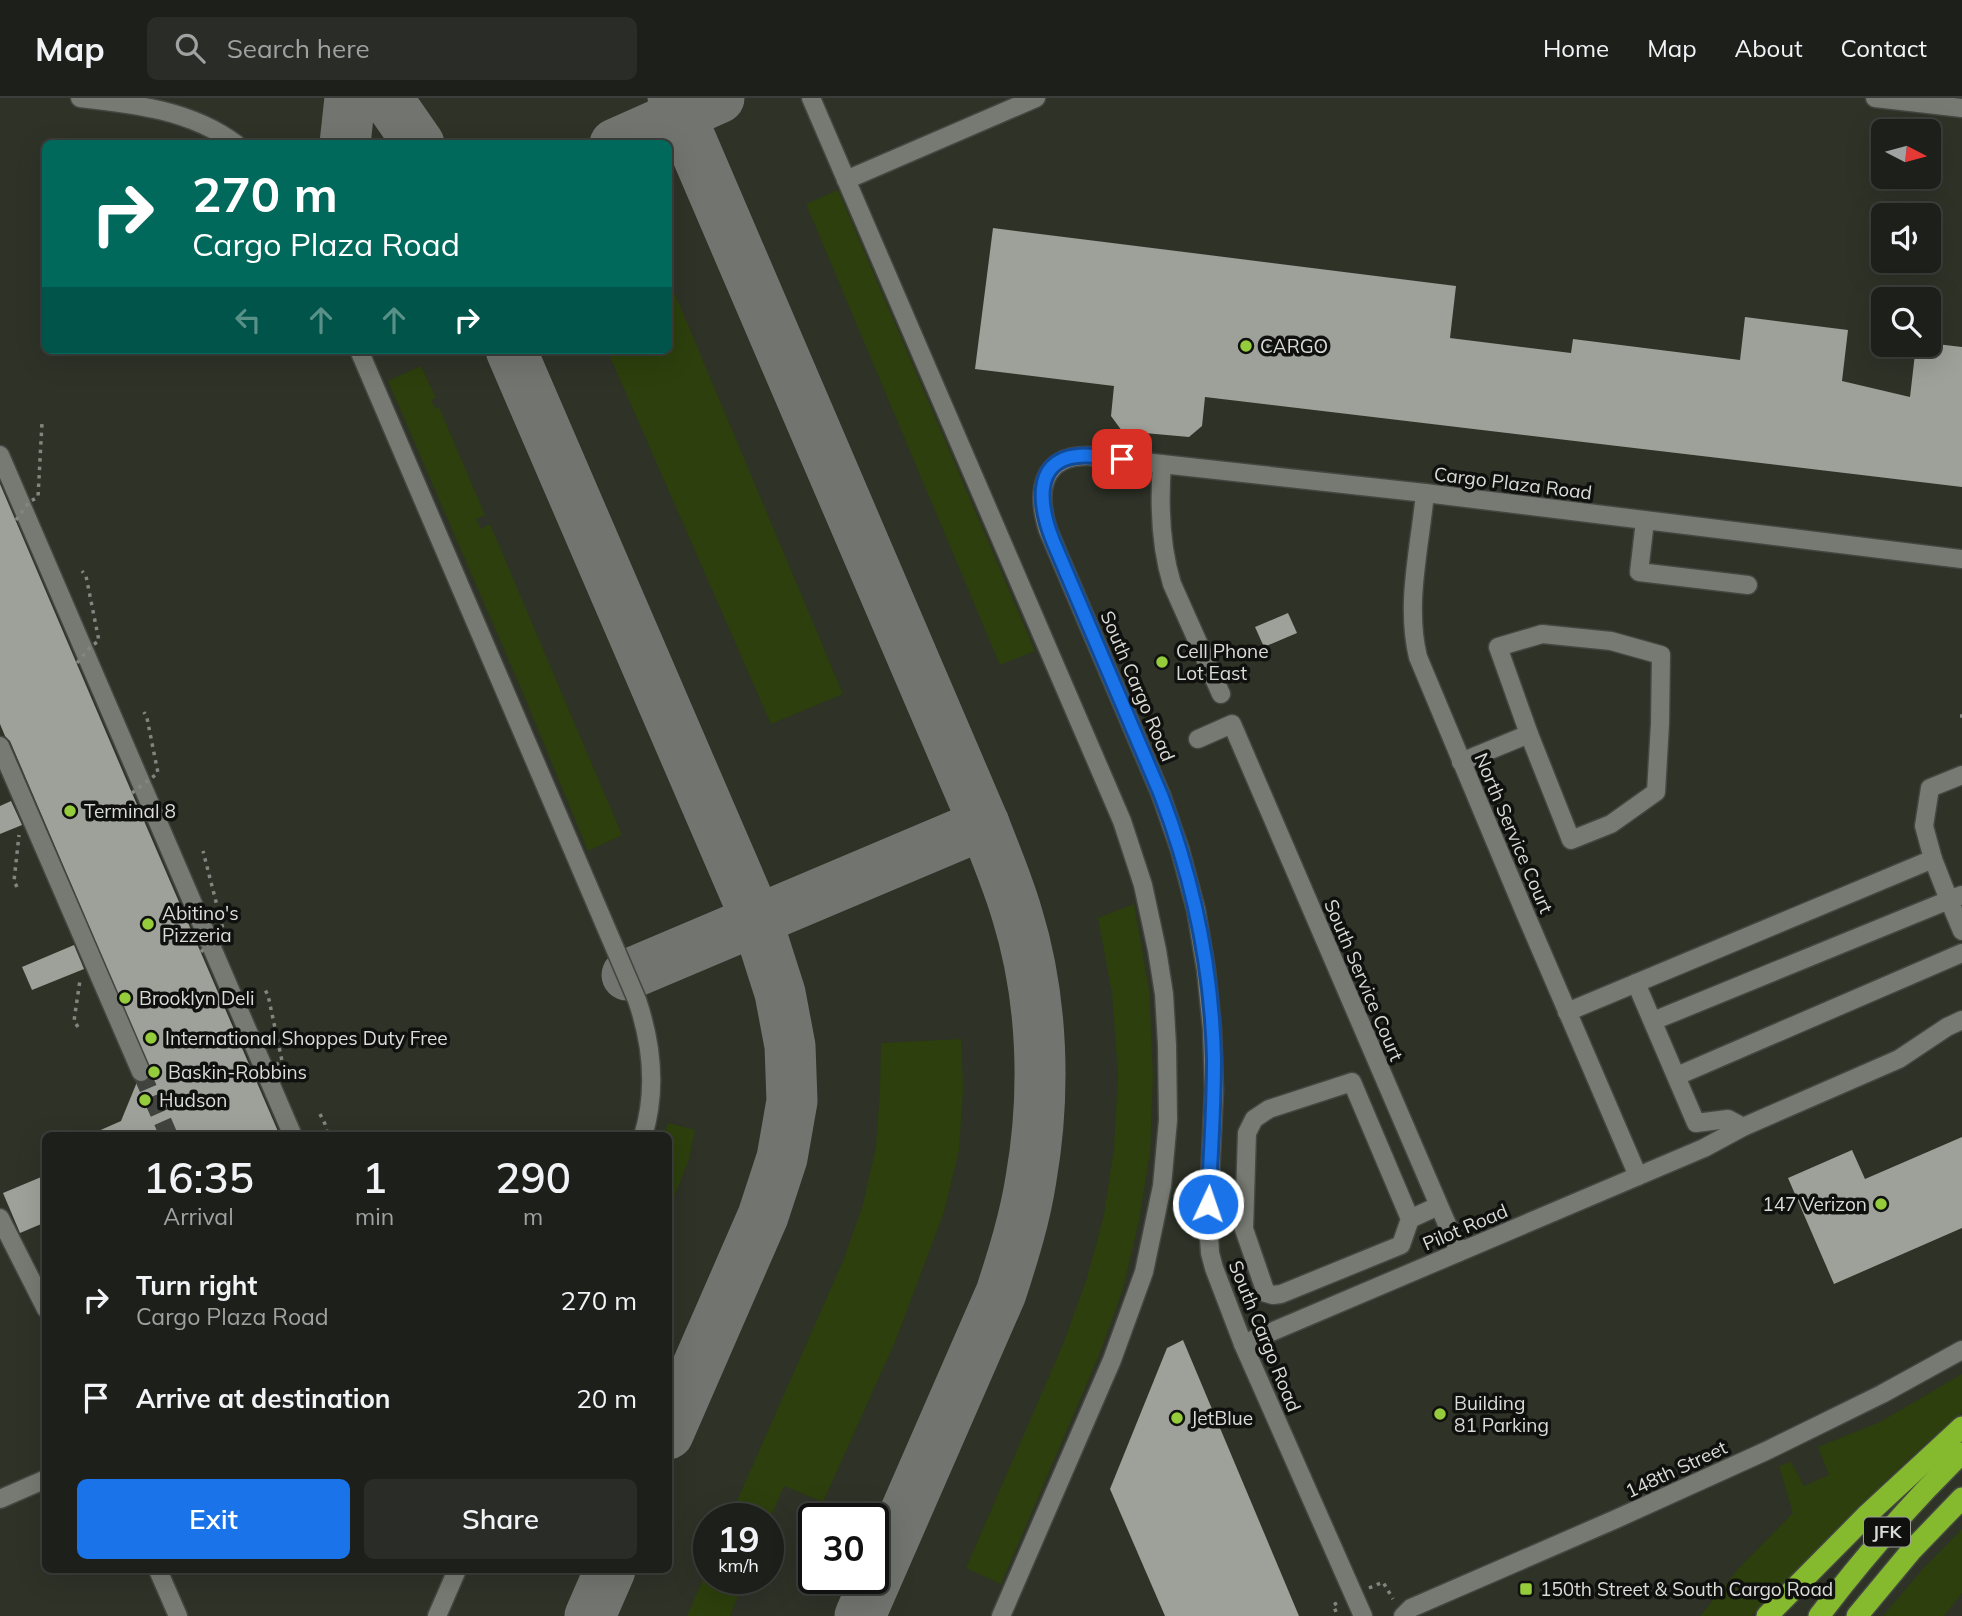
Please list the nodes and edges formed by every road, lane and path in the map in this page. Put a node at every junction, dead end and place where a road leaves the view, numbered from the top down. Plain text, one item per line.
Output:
1 (80, 98) edge
2 (811, 98) edge
3 (1035, 98) edge
4 (1875, 98) edge
5 (1962, 108) edge
6 (230, 140) edge
7 (846, 180) junction
8 (361, 354) edge
9 (42, 423) dead end
10 (0, 455) edge
11 (1059, 461) joint
12 (1162, 464) junction
13 (1425, 493) junction
14 (16, 520) dead end
15 (1645, 521) junction
16 (1962, 559) edge
17 (82, 570) dead end
18 (1748, 585) dead end
19 (77, 663) dead end
20 (1221, 694) dead end
21 (144, 712) dead end
22 (1529, 734) junction
23 (1198, 739) dead end
24 (0, 747) edge
25 (1461, 762) junction
26 (1962, 775) edge
27 (132, 793) dead end
28 (18, 827) dead end
29 (203, 851) dead end
30 (1933, 859) junction
31 (17, 887) dead end
32 (1956, 897) edge
33 (1962, 931) edge
34 (201, 952) dead end
35 (1962, 953) edge
36 (79, 971) dead end
37 (1636, 983) junction
38 (264, 988) dead end
39 (1567, 1012) junction
40 (1962, 1020) edge
41 (1653, 1021) junction
42 (78, 1027) dead end
43 (141, 1072) tunnel mouth
44 (1677, 1076) junction
45 (256, 1080) dead end
46 (320, 1114) dead end
47 (1743, 1127) junction
48 (291, 1132) edge
49 (327, 1132) edge
50 (644, 1132) edge
51 (1638, 1175) junction
52 (1438, 1206) junction
53 (0, 1218) edge
54 (1410, 1219) junction
55 (1459, 1252) junction
56 (39, 1281) edge
57 (1243, 1344) junction
58 (1962, 1350) edge
59 (1962, 1427) edge
60 (1962, 1453) edge
61 (42, 1481) edge
62 (1962, 1498) edge
63 (0, 1499) edge
64 (159, 1573) edge
65 (456, 1573) edge
66 (178, 1616) edge
67 (437, 1616) edge
68 (1001, 1616) edge
69 (1363, 1616) edge
70 (1403, 1616) edge
71 (1766, 1616) edge
72 (1819, 1616) edge
73 (1857, 1616) edge

1 - 6 street
2 - 7 street
3 - 7 street
4 - 5 street
7 - 68 street
8 - 50 street
9 - 14 path, bridge
10 - 48 street
11 - 12 street, Cargo Plaza Road
11 - 57 street, South Cargo Road
12 - 13 street, Cargo Plaza Road
12 - 20 street
13 - 15 street, Cargo Plaza Road
13 - 25 street, North Service Court
15 - 16 street, Cargo Plaza Road
15 - 18 street
17 - 19 path, bridge
21 - 27 path, bridge
22 - 22 street
22 - 25 street
23 - 52 street, South Service Court
24 - 43 street
25 - 39 street, North Service Court
26 - 30 street
28 - 31 path
29 - 34 path, bridge
30 - 32 street
30 - 37 street
32 - 33 street
32 - 41 street
35 - 44 street
36 - 42 path
37 - 39 street
37 - 41 street
38 - 45 path, bridge
39 - 51 street, North Service Court
40 - 47 street, Pilot Road
41 - 44 street
44 - 47 street
46 - 49 path
47 - 51 street, Pilot Road
51 - 55 street, Pilot Road
52 - 54 street
52 - 55 street, South Service Court
53 - 56 street
54 - 54 street
55 - 57 street, Pilot Road
57 - 69 street, South Cargo Road
58 - 70 street, 148th Street
59 - 71 highway
60 - 72 highway, JFK
61 - 63 street
62 - 73 highway, JFK
64 - 66 street
65 - 67 street

